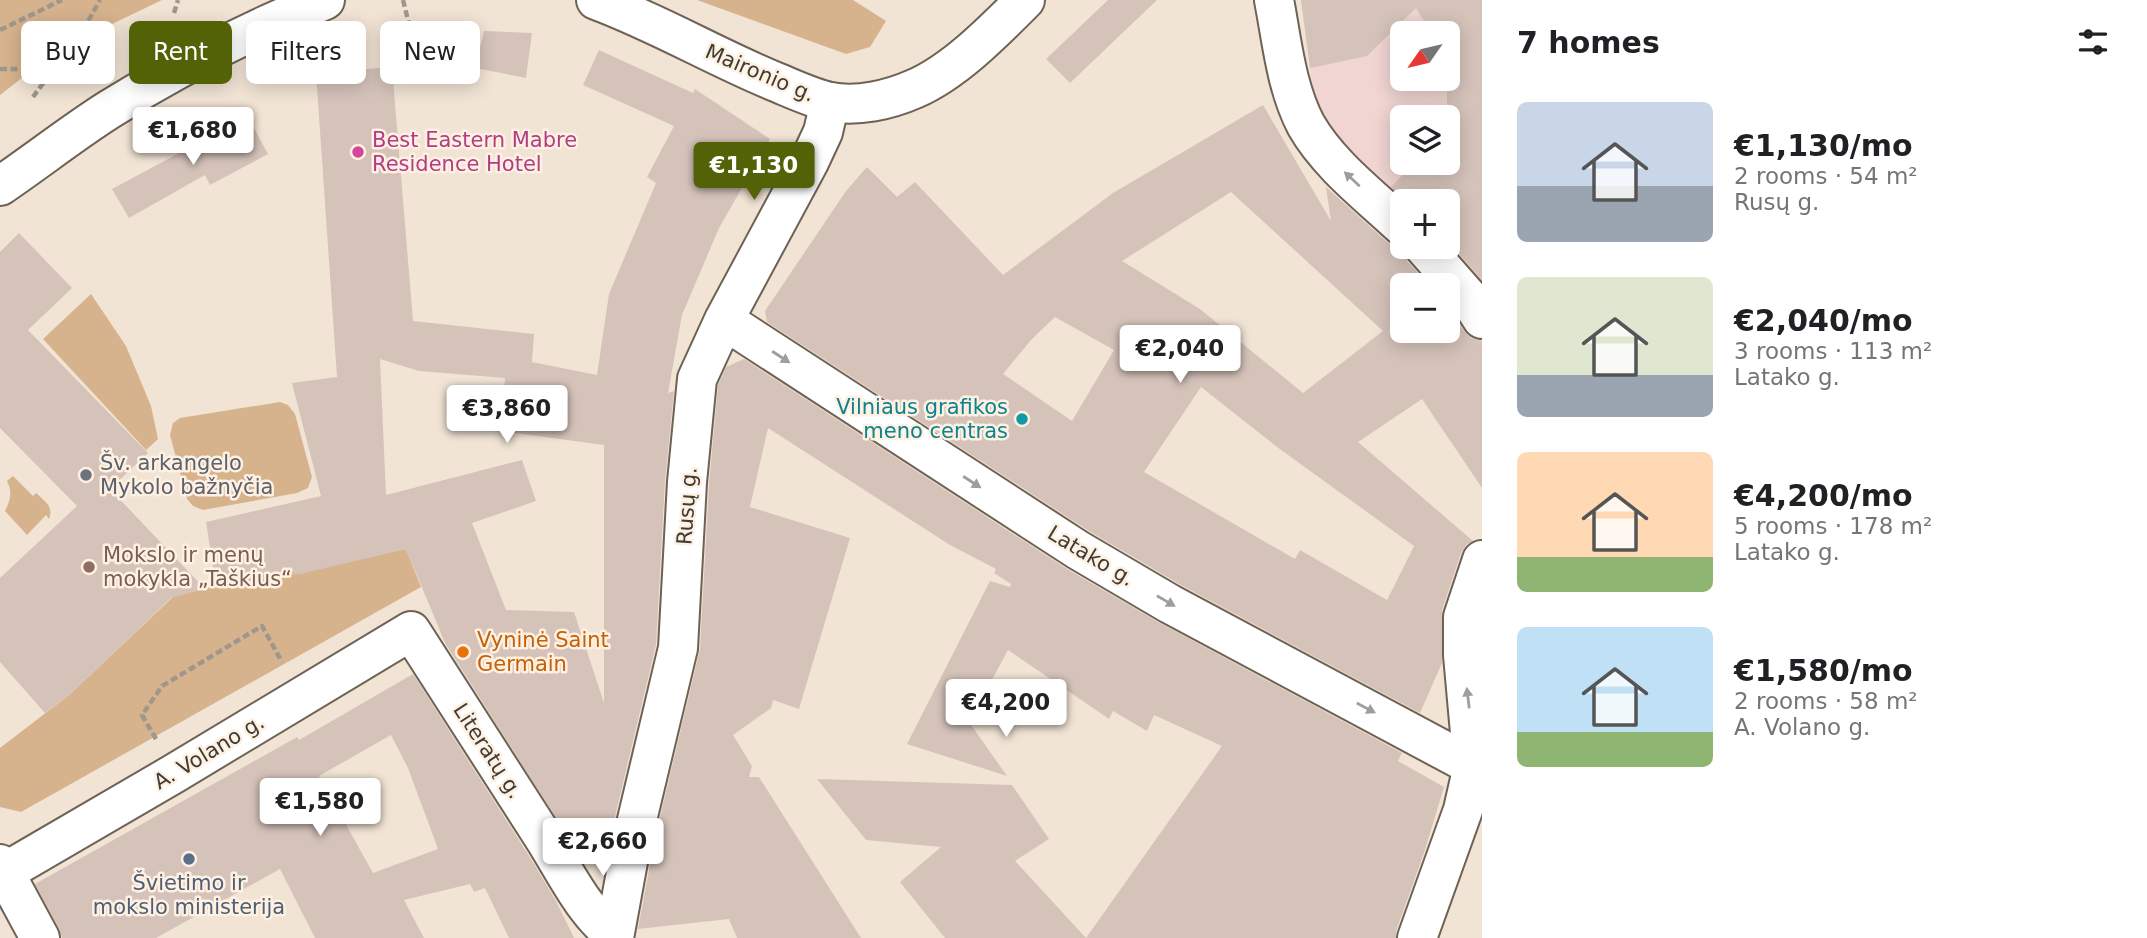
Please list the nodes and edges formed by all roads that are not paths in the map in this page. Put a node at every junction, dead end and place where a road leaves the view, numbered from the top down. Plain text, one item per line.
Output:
1 (323, 0) edge
2 (596, 0) edge
3 (1025, 0) edge
4 (1275, 0) edge
5 (830, 102) junction
6 (0, 186) edge
7 (1390, 215) edge
8 (1434, 259) edge
9 (1482, 319) edge
10 (724, 320) junction
11 (1482, 560) edge
12 (411, 631) joint
13 (1473, 766) junction
14 (3, 868) edge
15 (614, 937) edge
16 (40, 938) edge
17 (1417, 938) edge

1 - 6 street
2 - 5 street, Maironio g.
3 - 5 street, Maironio g.
7 -> 4 street
5 - 10 street, Rusų g.
8 - 9 street
10 -> 13 street, Latako g.
10 - 15 street, Rusų g.
13 -> 11 street
12 - 14 street, A. Volano g.
12 - 15 street, Literatų g.
13 - 17 street
14 - 16 street

